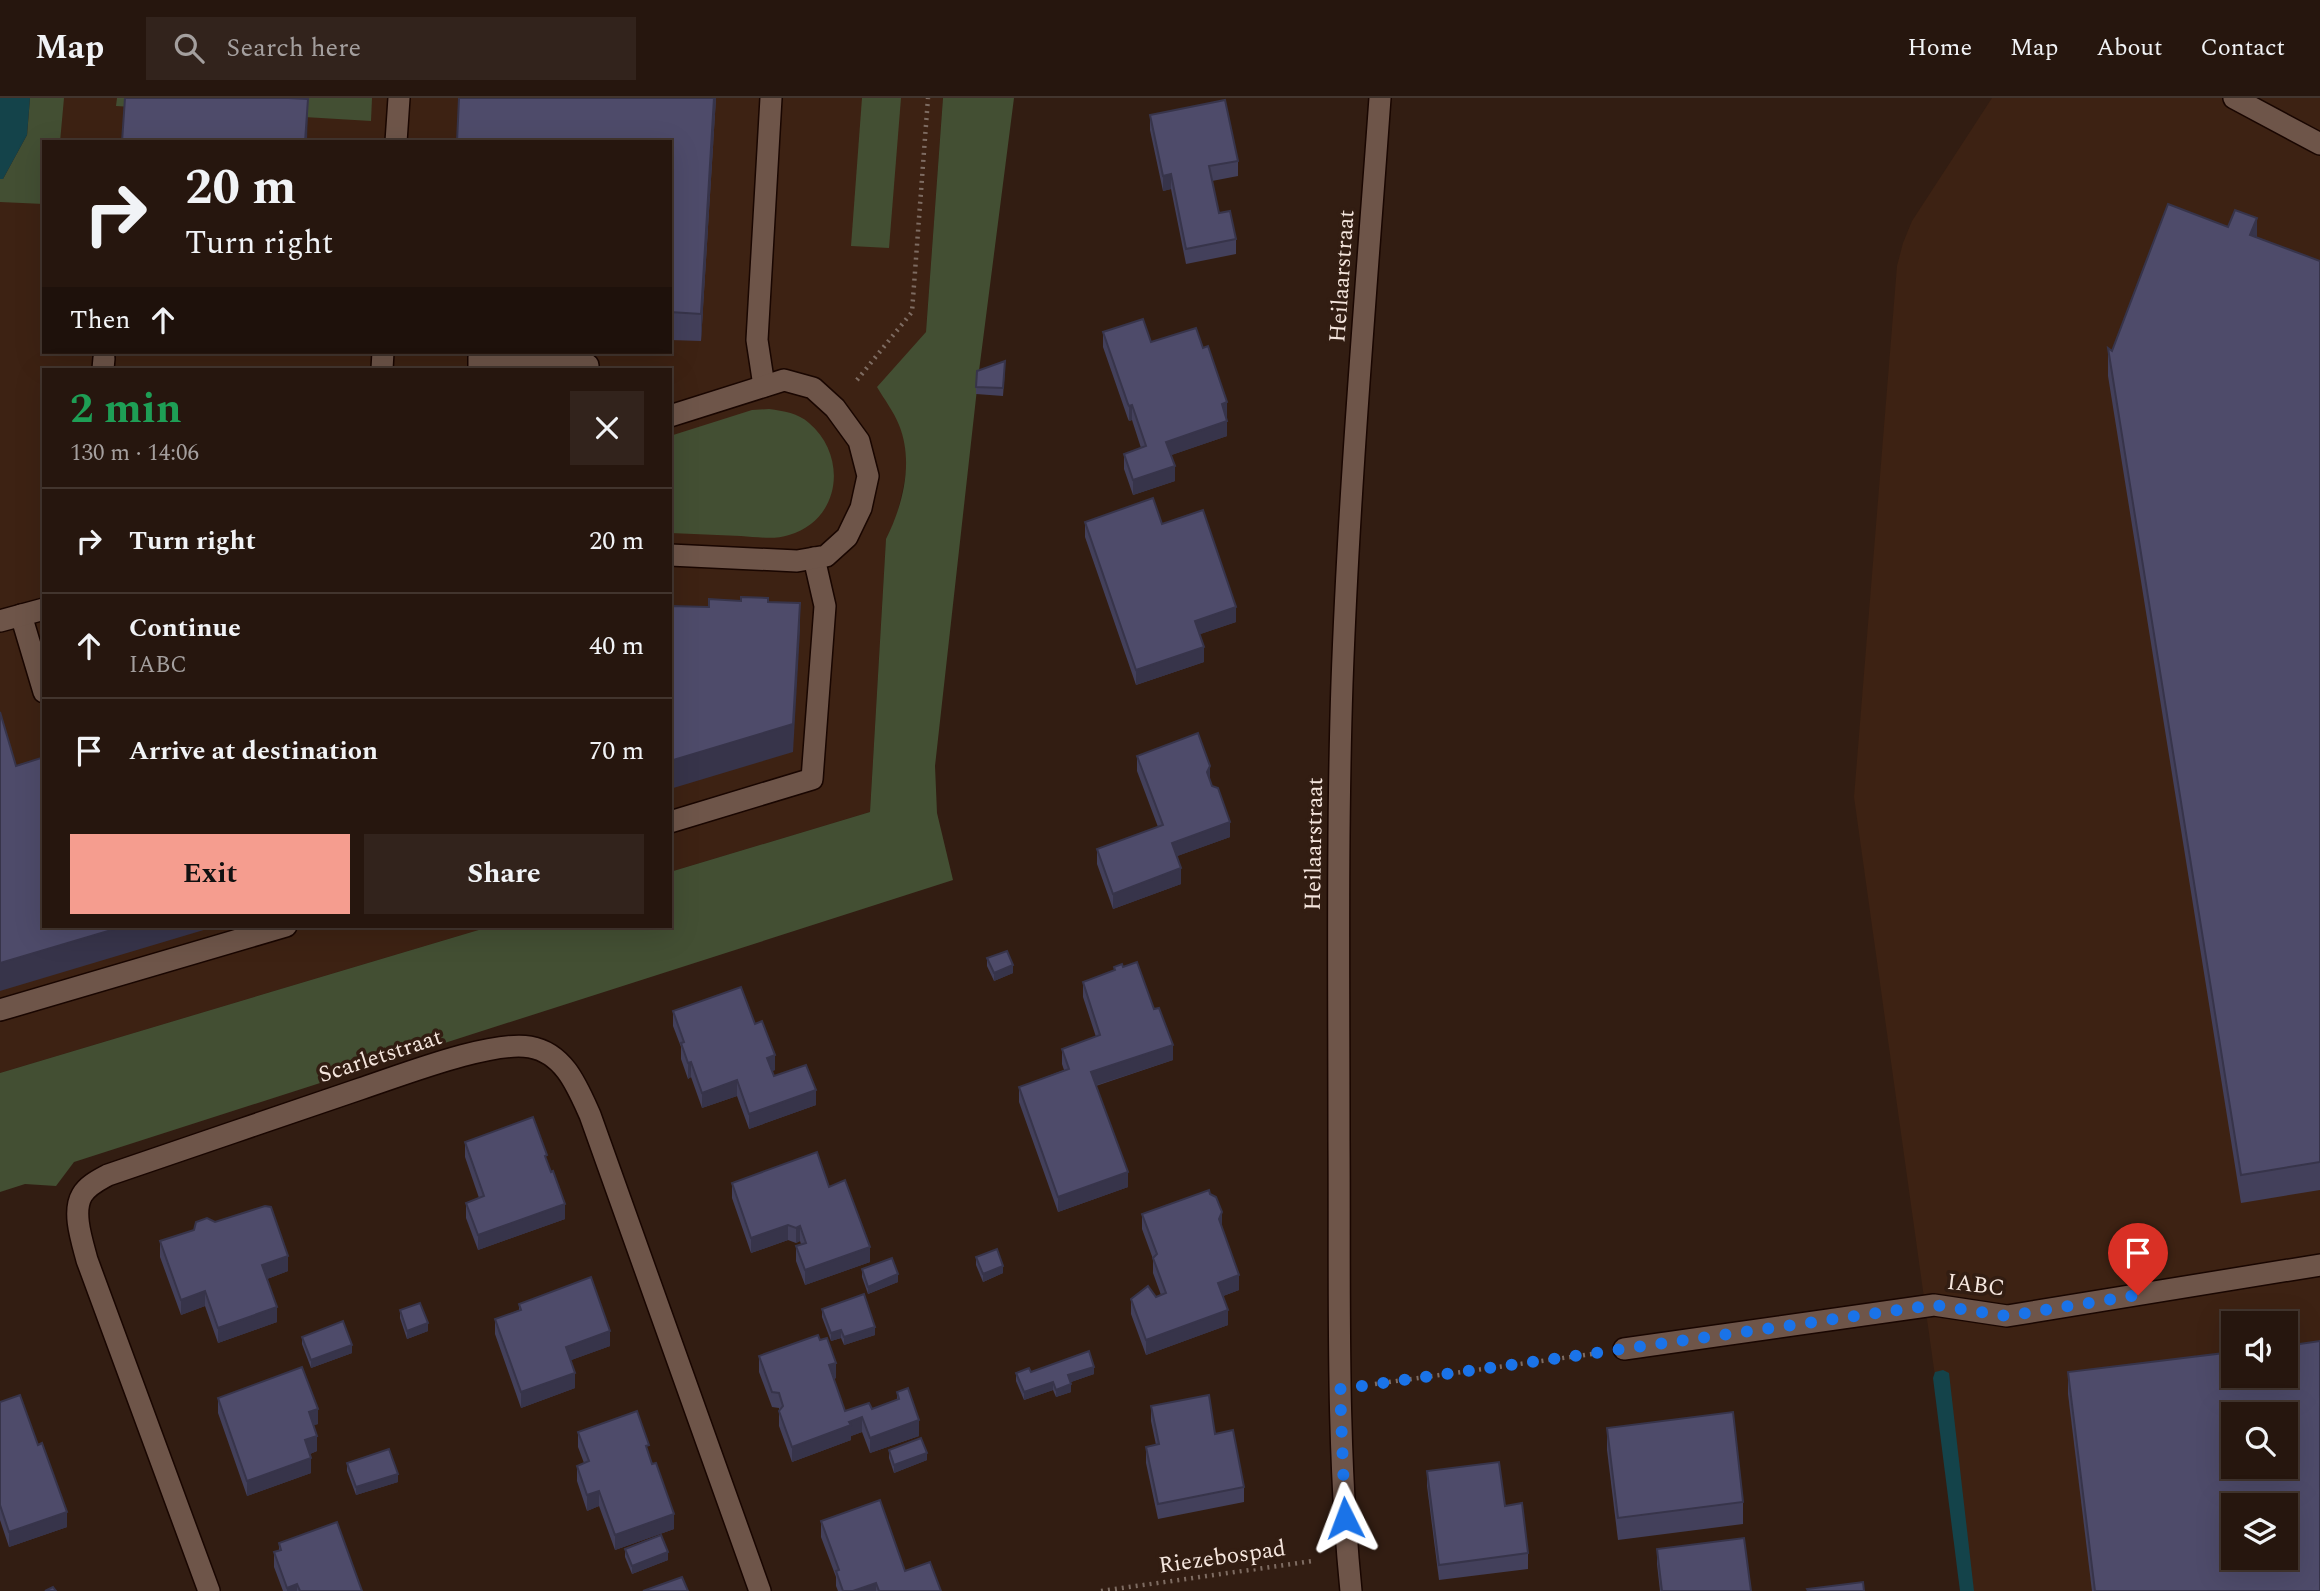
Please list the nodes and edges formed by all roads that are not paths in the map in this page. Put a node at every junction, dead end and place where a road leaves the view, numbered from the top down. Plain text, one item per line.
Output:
1 (399, 98) edge
2 (771, 98) edge
3 (1380, 98) edge
4 (2234, 98) edge
5 (396, 140) edge
6 (2320, 144) edge
7 (588, 365) dead end
8 (479, 368) edge
9 (764, 386) junction
10 (672, 415) edge
11 (672, 555) edge
12 (814, 558) junction
13 (42, 609) edge
14 (21, 615) junction
15 (0, 621) edge
16 (42, 685) edge
17 (672, 821) edge
18 (279, 928) edge
19 (0, 1010) edge
20 (2320, 1265) edge
21 (1624, 1349) road end
22 (209, 1591) edge
23 (760, 1591) edge
24 (1351, 1591) edge

1 - 5 street
2 - 9 street
3 - 24 street, Heilaarstraat
4 - 6 street
7 - 8 street
9 - 10 street
9 - 12 street
11 - 12 street
12 - 17 street
13 - 14 street
14 - 15 street
14 - 16 street
18 - 19 street
20 - 21 street, IABC
22 - 23 street, Scarletstraat

